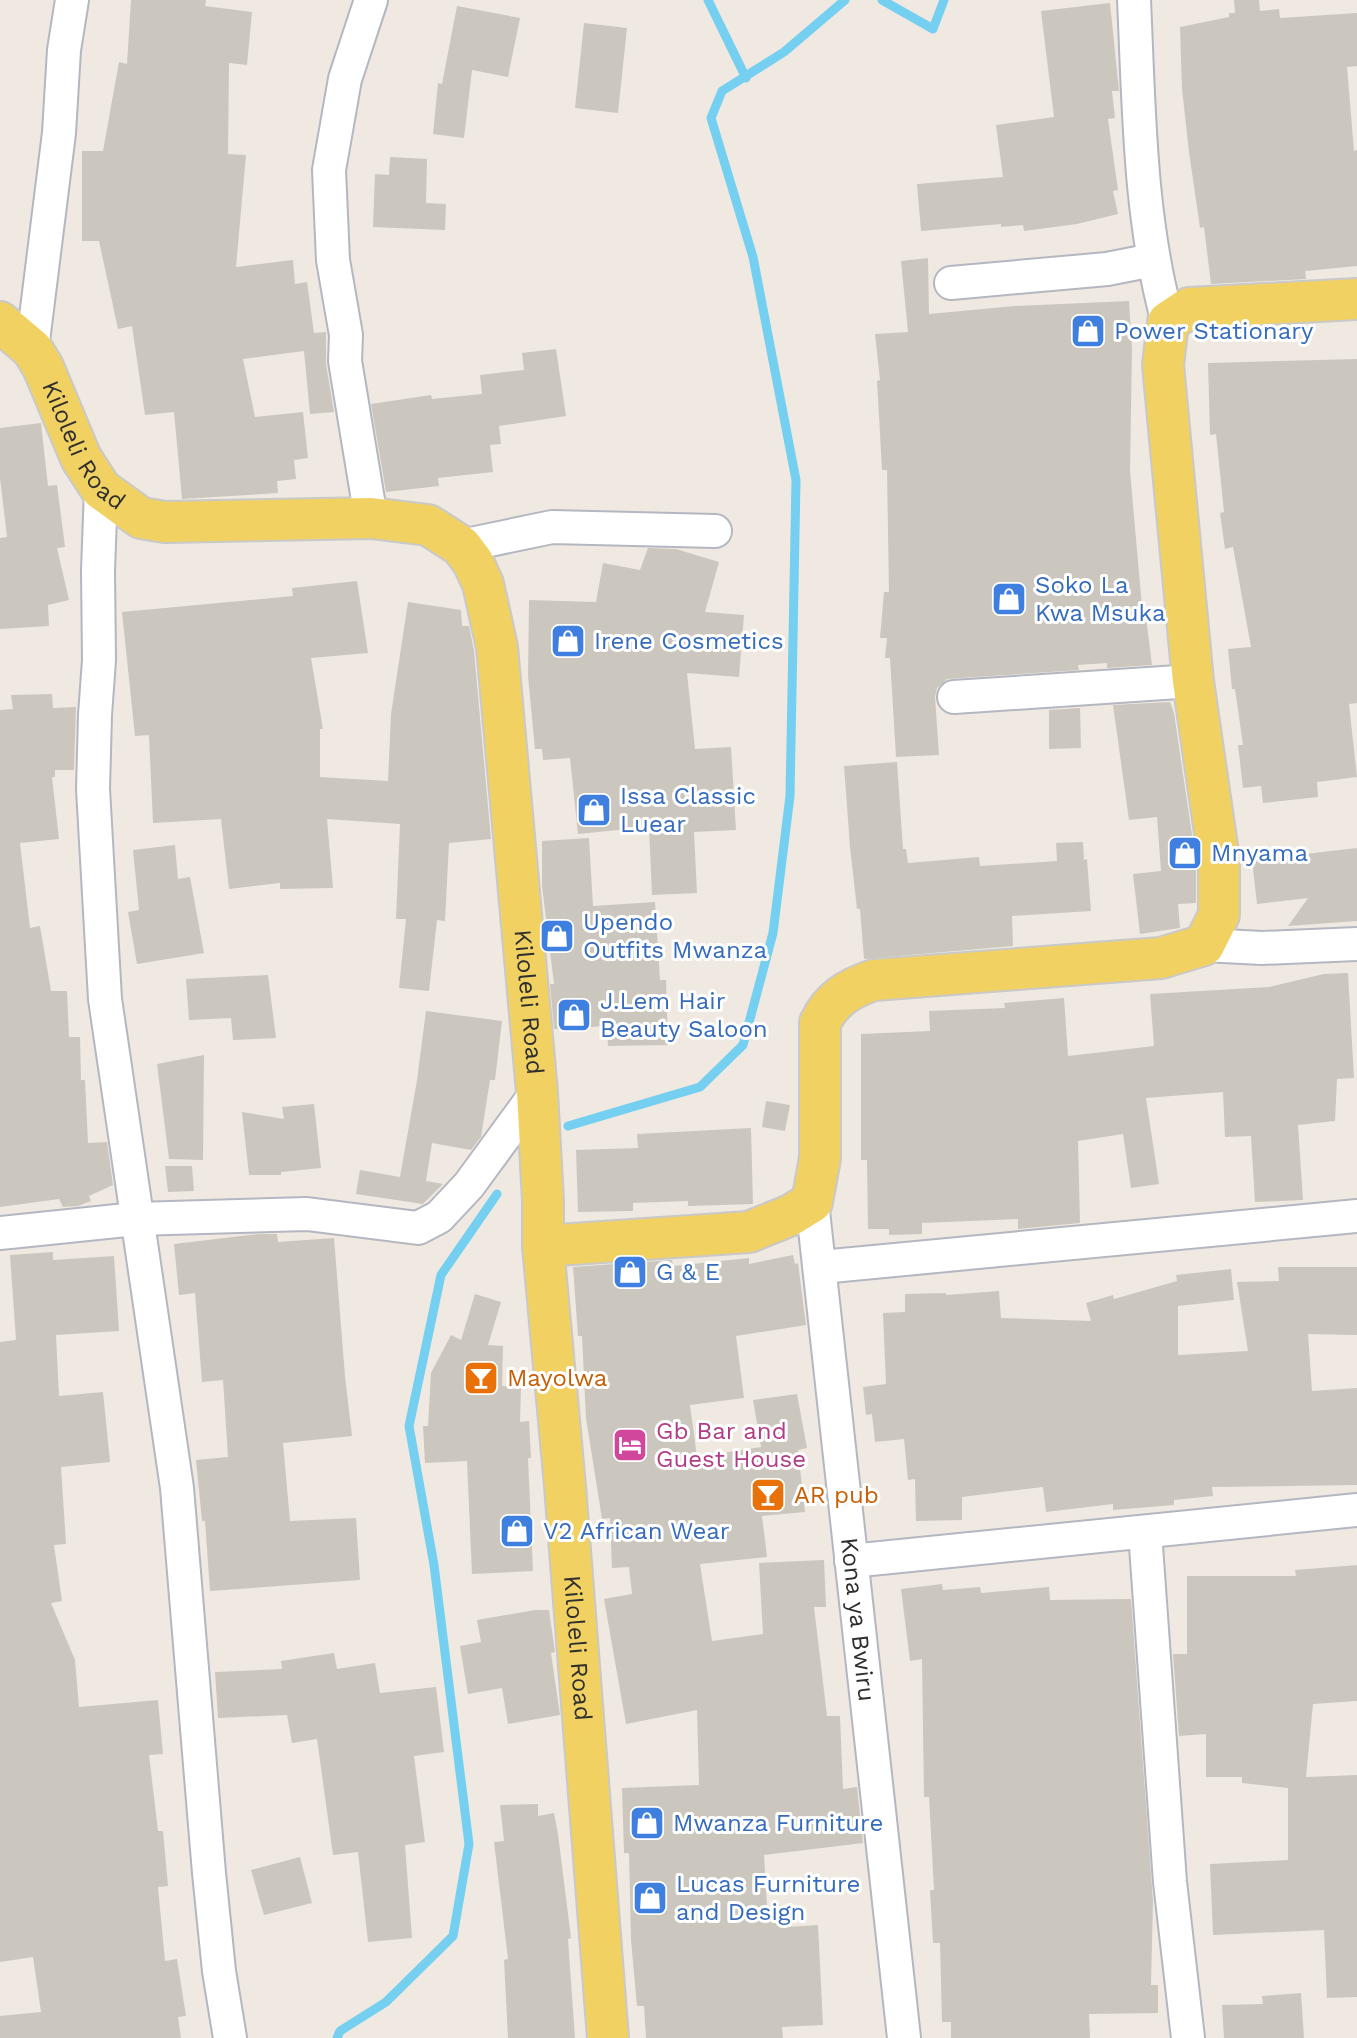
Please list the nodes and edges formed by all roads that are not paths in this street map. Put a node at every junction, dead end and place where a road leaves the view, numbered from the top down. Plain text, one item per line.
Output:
1 (72, 0) edge
2 (371, 0) edge
3 (1134, 0) edge
4 (1153, 260) junction
5 (951, 283) dead end
6 (1357, 299) edge
7 (0, 322) edge
8 (1168, 322) junction
9 (32, 349) junction
10 (101, 489) junction
11 (371, 518) junction
12 (715, 531) dead end
13 (461, 546) junction
14 (1193, 681) junction
15 (954, 697) dead end
16 (1357, 944) edge
17 (1204, 945) junction
18 (537, 1092) junction
19 (812, 1202) junction
20 (1357, 1216) edge
21 (136, 1219) junction
22 (0, 1233) edge
23 (543, 1246) junction
24 (821, 1267) junction
25 (1357, 1510) edge
26 (1145, 1532) junction
27 (851, 1561) junction
28 (230, 2038) edge
29 (608, 2038) edge
30 (904, 2038) edge
31 (1188, 2038) edge

1 - 9 street
2 - 11 street
3 - 4 street
4 - 5 street
4 - 8 street
6 - 8 main road
7 - 9 main road, Kiloleli Road
8 - 14 main road
9 - 10 main road, Kiloleli Road
10 - 11 main road, Kiloleli Road
10 - 21 street
11 - 13 main road, Kiloleli Road
12 - 13 street
13 - 18 main road, Kiloleli Road
14 - 15 street
14 - 17 main road
16 - 17 street
17 - 19 main road
18 - 21 street
18 - 23 main road, Kiloleli Road
19 - 23 main road
19 - 24 street, Kona ya Bwiru
20 - 24 street
21 - 22 street
21 - 28 street
23 - 29 main road, Kiloleli Road
24 - 27 street, Kona ya Bwiru
25 - 26 street
26 - 27 street
26 - 31 street
27 - 30 street, Kona ya Bwiru

